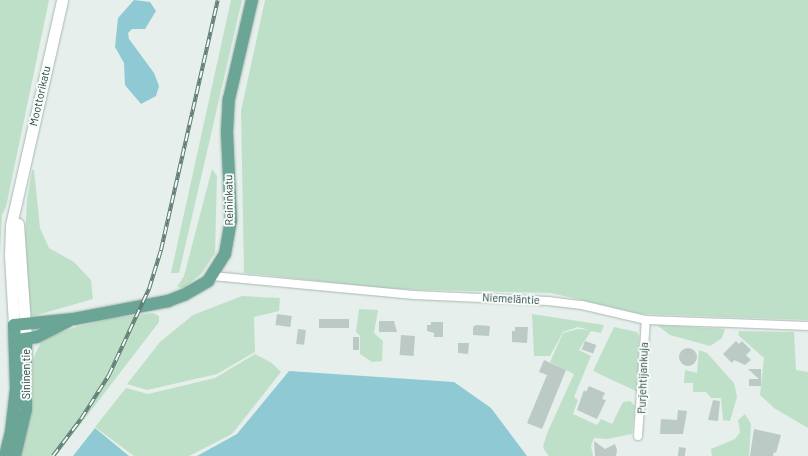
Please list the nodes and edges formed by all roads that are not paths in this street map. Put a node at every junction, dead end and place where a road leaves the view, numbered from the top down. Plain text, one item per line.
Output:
1 (62, 0) edge
2 (252, 0) edge
3 (212, 276) junction
4 (74, 319) junction
5 (646, 320) junction
6 (19, 324) junction
7 (808, 326) edge
8 (21, 339) junction
9 (638, 436) dead end
10 (5, 456) edge
11 (15, 456) edge

1 - 6 main road, Moottorikatu
2 - 3 main road, Reininkatu
3 - 4 main road, Reininkatu
3 - 5 street, Niemeläntie
4 - 6 main road, Reininkatu
4 - 8 main road, Reininkatu
5 - 7 street, Niemeläntie
5 - 9 street, Purjehtijankuja
6 - 8 main road, Sininen tie
8 - 10 main road
8 - 11 main road, Sininen tie

